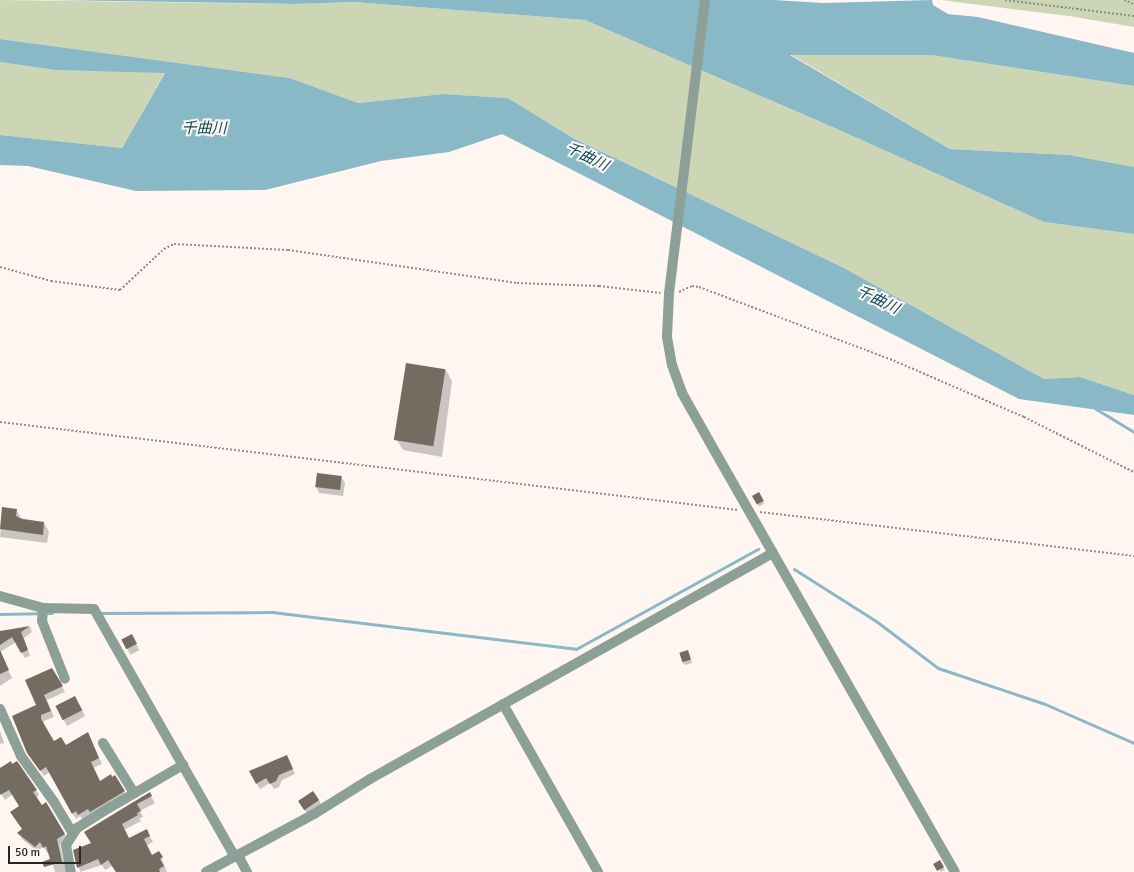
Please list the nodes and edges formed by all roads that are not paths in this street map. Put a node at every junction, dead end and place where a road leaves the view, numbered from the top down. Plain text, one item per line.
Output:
1 (705, 0) edge
2 (773, 553) junction
3 (0, 596) edge
4 (42, 612) junction
5 (65, 679) dead end
6 (504, 704) junction
7 (0, 709) edge
8 (103, 743) dead end
9 (183, 765) junction
10 (134, 793) junction
11 (73, 834) junction
12 (236, 855) junction
13 (72, 872) edge
14 (206, 872) edge
15 (247, 872) edge
16 (598, 872) edge
17 (955, 872) edge

1 - 2 street
2 - 6 street
2 - 17 street
3 - 4 street
4 - 5 street
4 - 9 street
6 - 12 street
6 - 16 street
7 - 11 street
8 - 10 street
9 - 10 street
9 - 12 street
10 - 11 street
11 - 13 street
12 - 14 street
12 - 15 street

